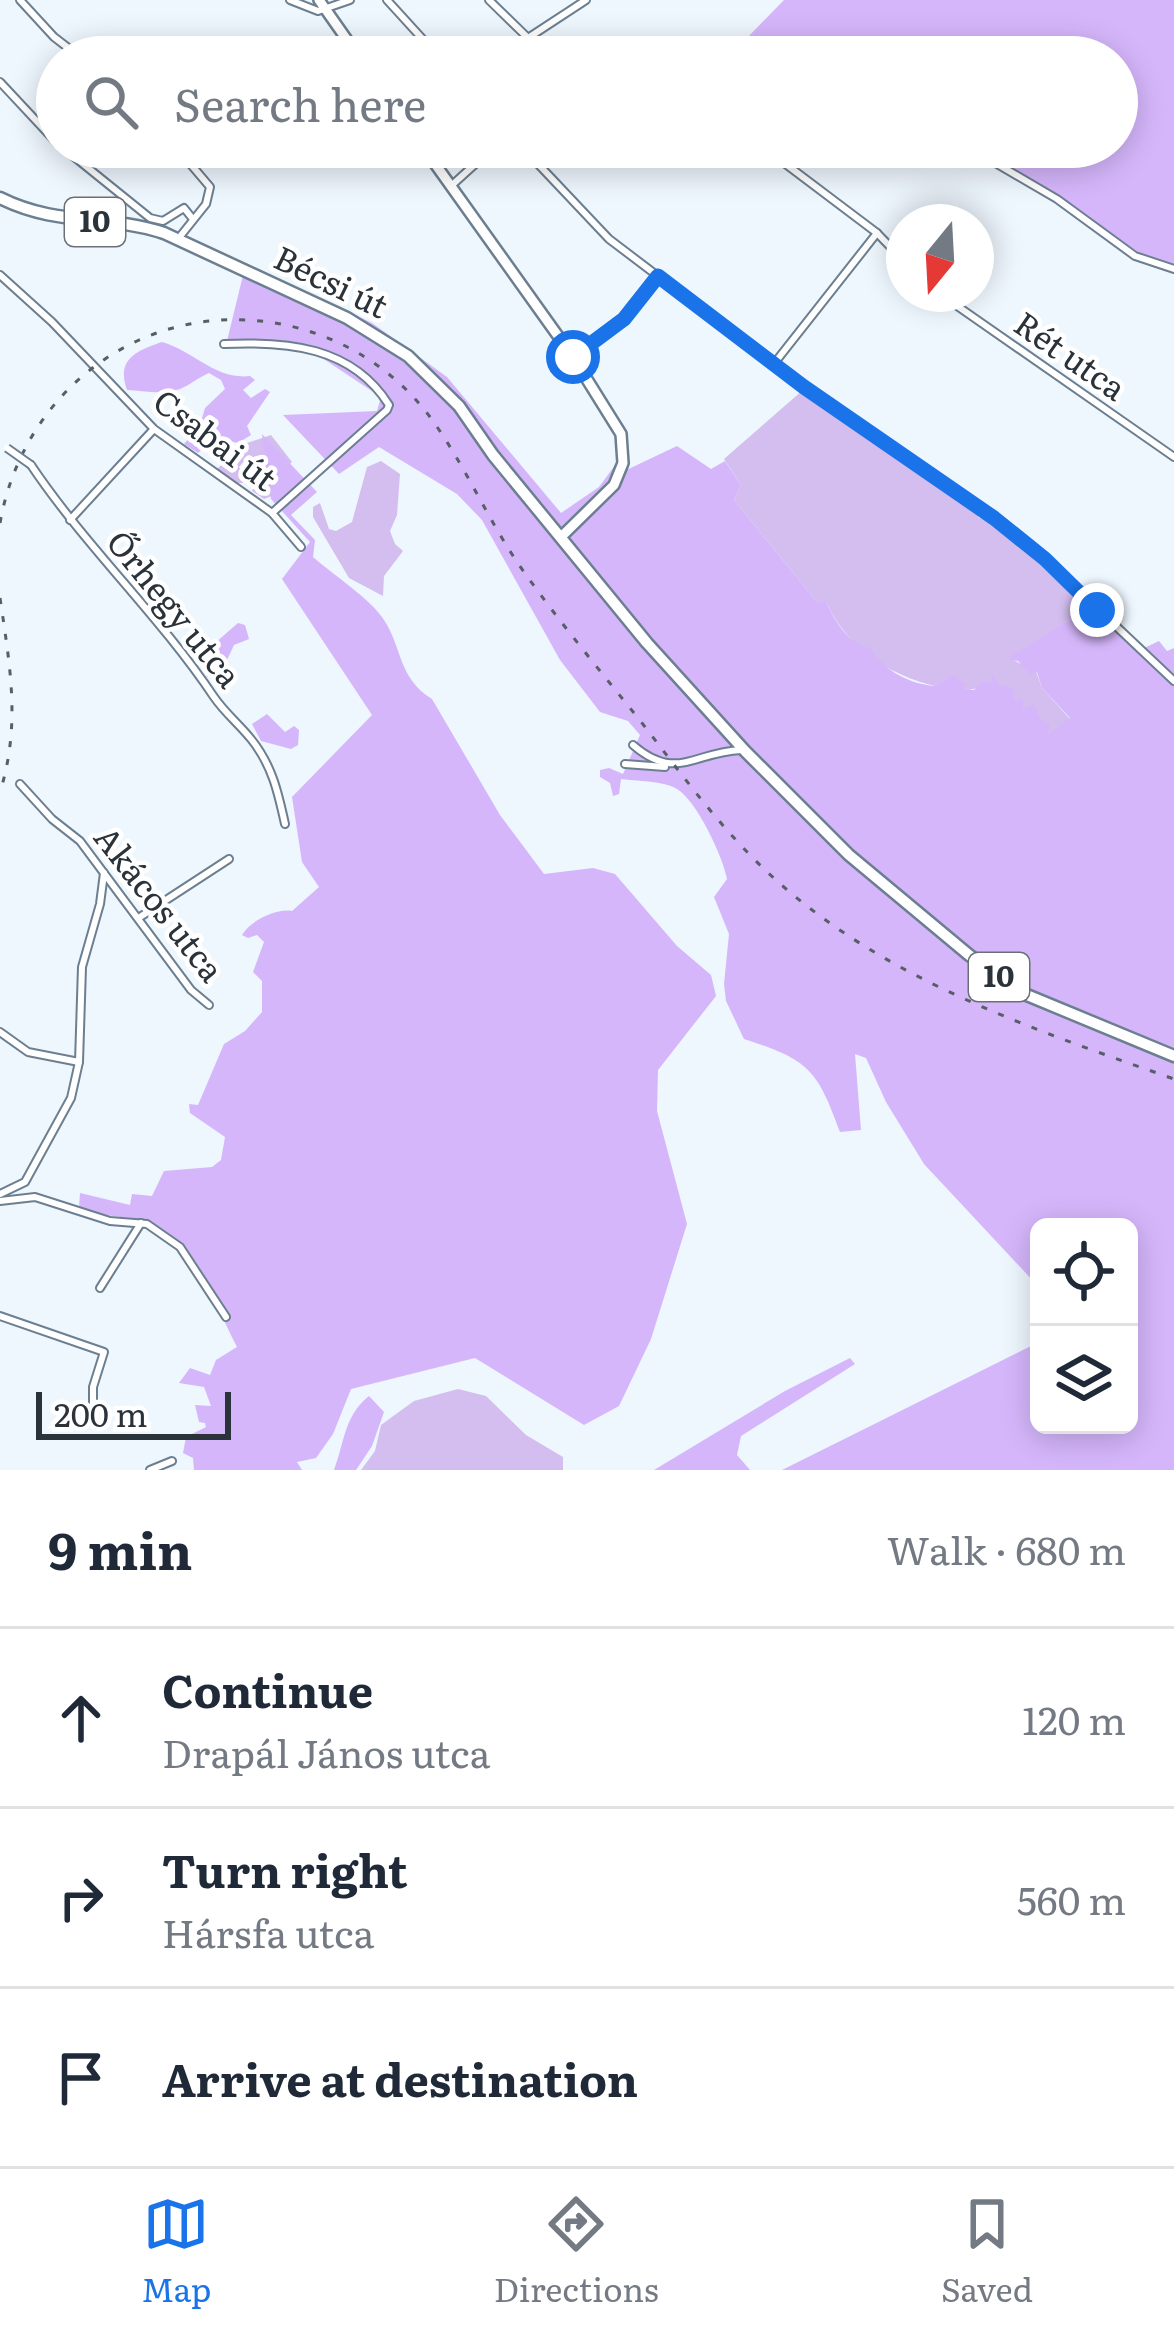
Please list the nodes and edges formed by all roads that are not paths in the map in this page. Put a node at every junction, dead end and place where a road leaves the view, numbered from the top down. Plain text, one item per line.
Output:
1 (20, 0) edge
2 (290, 0) edge
3 (350, 0) edge
4 (387, 0) edge
5 (489, 0) edge
6 (586, 0) edge
7 (322, 5) edge
8 (52, 36) edge
9 (344, 36) edge
10 (420, 36) edge
11 (526, 36) edge
12 (531, 36) edge
13 (0, 82) edge
14 (36, 120) edge
15 (87, 168) edge
16 (194, 168) edge
17 (438, 168) edge
18 (471, 168) edge
19 (541, 168) edge
20 (791, 168) edge
21 (1004, 168) edge
22 (451, 186) junction
23 (0, 198) edge
24 (192, 218) junction
25 (877, 233) junction
26 (178, 239) junction
27 (886, 242) edge
28 (1174, 269) edge
29 (0, 275) edge
30 (658, 276) junction
31 (966, 312) edge
32 (224, 344) dead end
33 (573, 357) junction
34 (773, 365) junction
35 (154, 429) junction
36 (0, 440) edge
37 (1174, 458) edge
38 (272, 513) junction
39 (70, 520) junction
40 (561, 538) junction
41 (301, 547) dead end
42 (1174, 681) edge
43 (730, 735) junction
44 (633, 745) dead end
45 (745, 751) junction
46 (724, 752) junction
47 (625, 764) dead end
48 (669, 766) junction
49 (20, 784) dead end
50 (285, 824) dead end
51 (229, 860) dead end
52 (104, 873) junction
53 (140, 917) junction
54 (209, 1005) dead end
55 (0, 1032) edge
56 (1174, 1056) edge
57 (79, 1062) junction
58 (0, 1198) edge
59 (141, 1223) junction
60 (100, 1288) dead end
61 (0, 1316) edge
62 (226, 1317) dead end
63 (93, 1422) dead end
64 (172, 1461) dead end
65 (150, 1470) edge

1 - 8 street
2 - 7 street
3 - 7 street
4 - 10 street
5 - 11 street
6 - 12 street
7 - 9 main road
13 - 14 street
15 - 24 street
16 - 24 street
17 - 22 main road
18 - 22 street
19 - 30 street
20 - 25 street
21 - 28 street
22 - 33 main road
23 - 26 main road, Bécsi út / 10
24 - 26 street
25 - 27 street
25 - 34 street
26 - 40 main road, Bécsi út / 10
29 - 35 street, Csabai út
30 - 33 street
30 - 34 street
31 - 37 street, Rét utca
32 - 38 street
33 - 40 main road
34 - 42 street
35 - 38 street, Csabai út
35 - 39 street
36 - 39 street, Őrhegy utca, bridge
38 - 41 street, Csabai út
39 - 50 street, Őrhegy utca
40 - 43 main road, 10
43 - 45 main road, 10
43 - 46 street
44 - 48 street
45 - 46 street
45 - 56 main road, 10
46 - 48 street
47 - 48 street
49 - 52 street, Akácos utca
51 - 53 street
52 - 53 street, Akácos utca
52 - 57 street
53 - 54 street, Akácos utca
55 - 57 street
57 - 58 street
58 - 59 street
59 - 60 street
59 - 62 street
61 - 63 street
64 - 65 street

